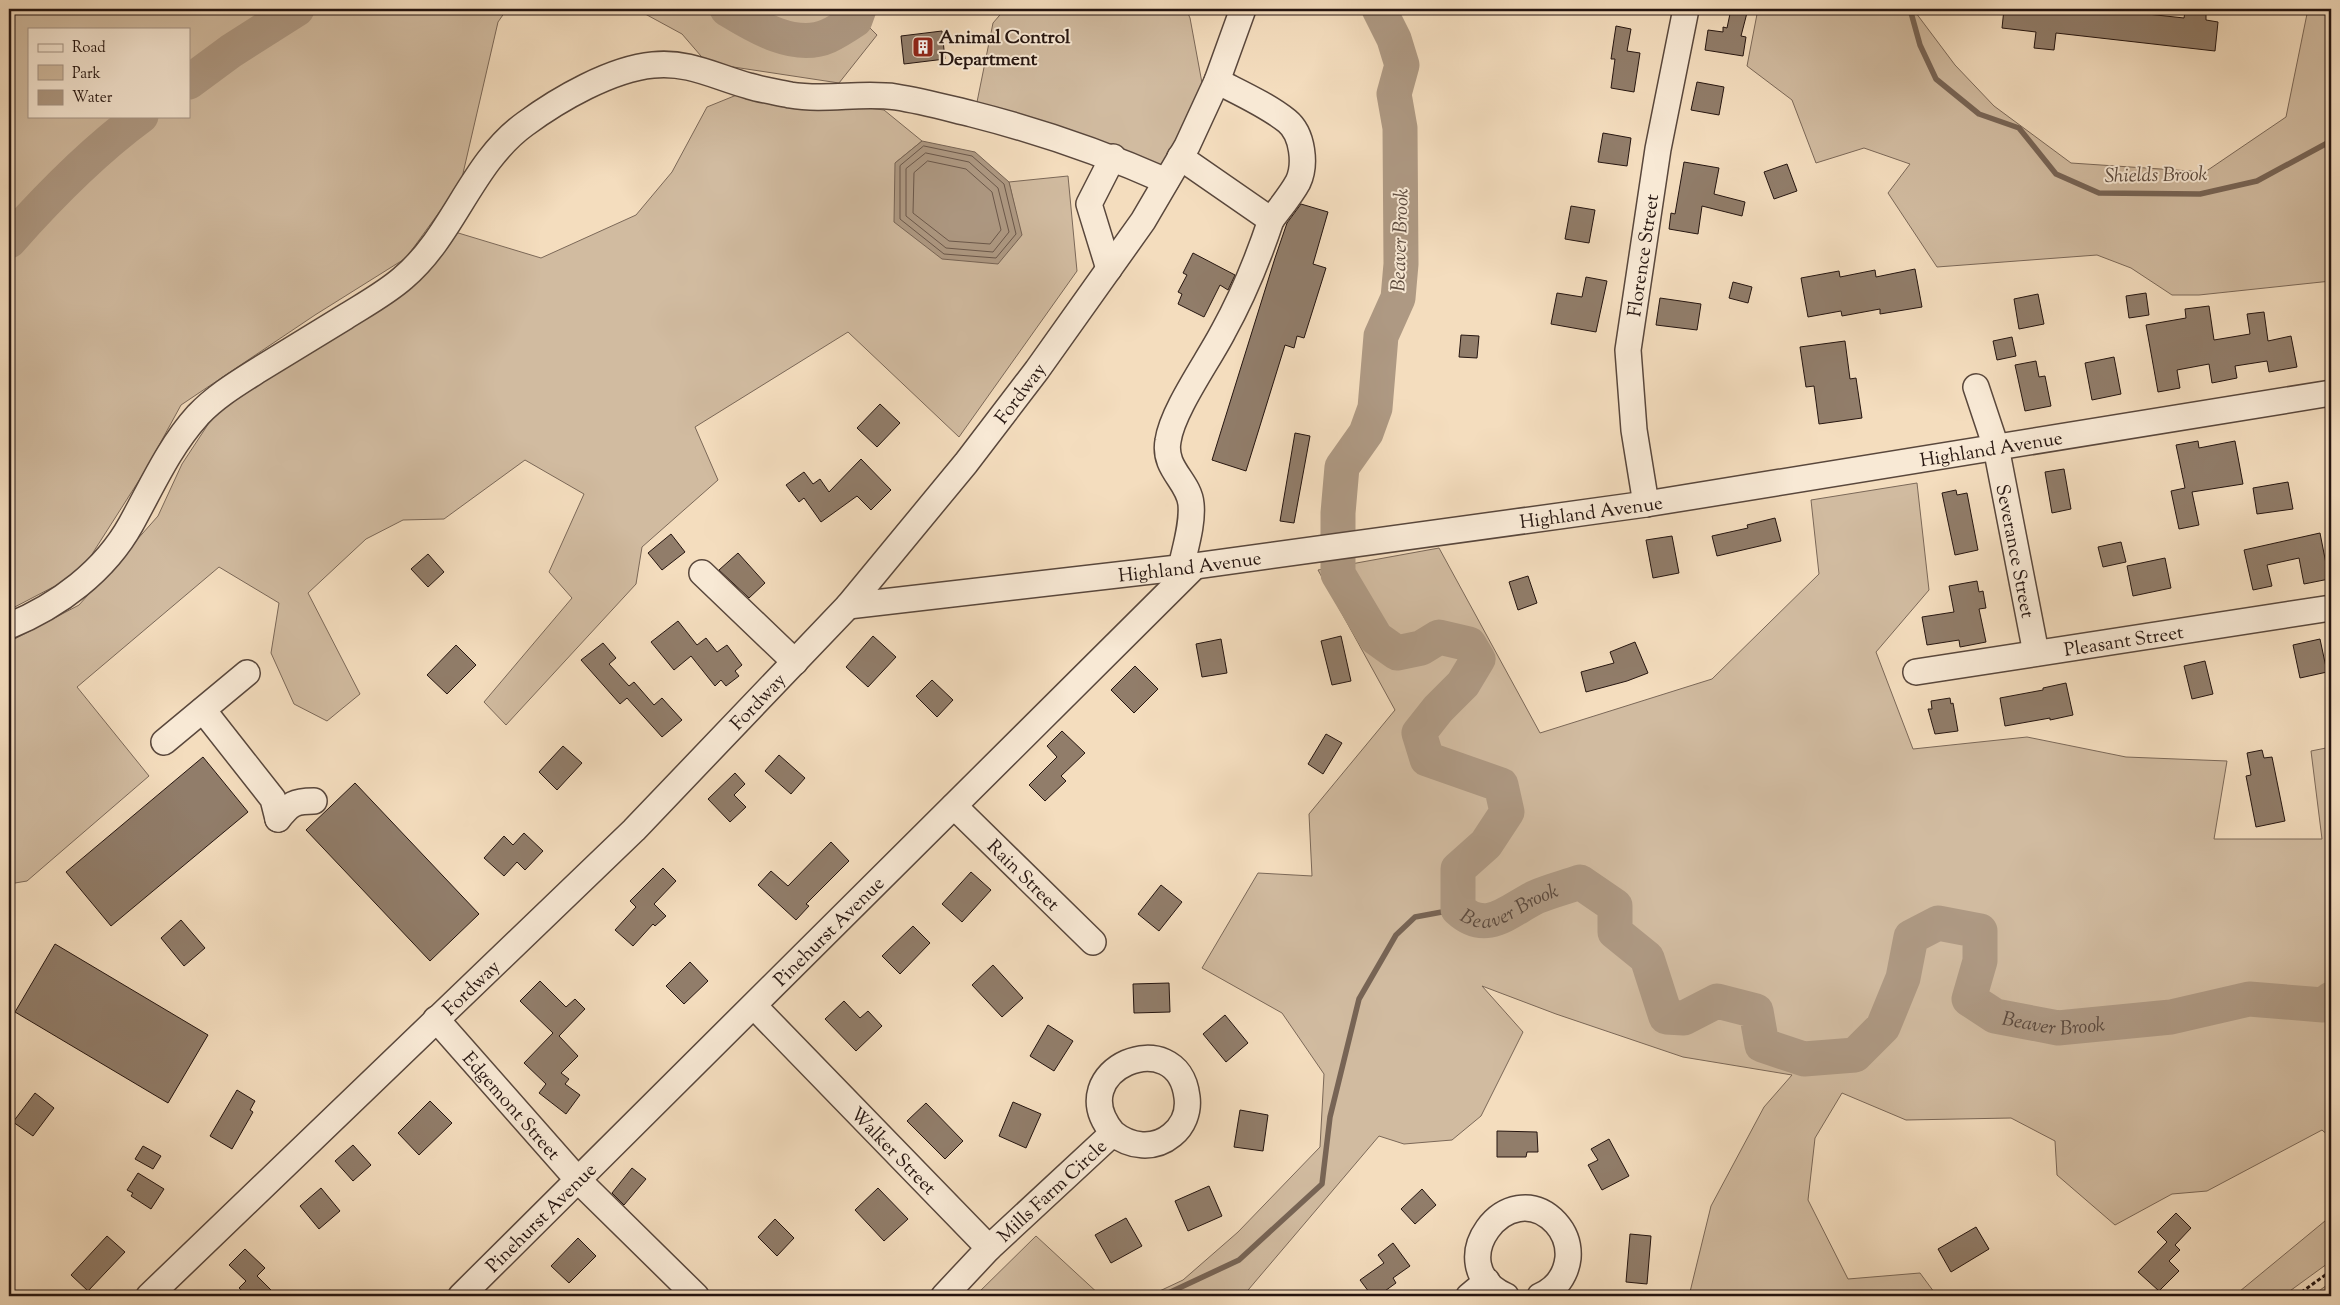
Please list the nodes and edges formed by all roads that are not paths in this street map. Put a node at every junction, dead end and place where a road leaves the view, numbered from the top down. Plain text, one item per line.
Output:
1 (1243, 9) edge
2 (1686, 9) edge
3 (1217, 81) junction
4 (1112, 157) junction
5 (1180, 157) junction
6 (1166, 181) junction
7 (1271, 220) junction
8 (1109, 269) junction
9 (1976, 387) dead end
10 (2331, 393) edge
11 (1996, 447) junction
12 (1646, 504) junction
13 (1188, 567) junction
14 (702, 573) dead end
15 (848, 606) junction
16 (2331, 608) edge
17 (9, 626) edge
18 (2036, 653) junction
19 (795, 662) junction
20 (1916, 672) dead end
21 (247, 673) dead end
22 (203, 710) junction
23 (164, 742) dead end
24 (314, 801) dead end
25 (954, 806) junction
26 (1093, 942) dead end
27 (754, 1006) junction
28 (436, 1019) junction
29 (1113, 1133) dead end
30 (578, 1180) junction
31 (989, 1248) junction
32 (1478, 1289) edge
33 (149, 1296) edge
34 (461, 1296) edge
35 (696, 1296) edge
36 (944, 1296) edge
37 (1506, 1296) edge
38 (1540, 1296) edge

1 - 3 street, Fordway
2 - 12 street, Florence Street
3 - 5 street, Fordway
3 - 7 street
4 - 6 street
4 - 8 street
4 - 17 street
5 - 6 street, Fordway
5 - 7 street
6 - 8 street, Fordway
7 - 13 street
8 - 15 street, Fordway
9 - 11 street, Severance Street
10 - 11 street, Highland Avenue
11 - 12 street, Highland Avenue
11 - 18 street, Severance Street
12 - 13 street, Highland Avenue
13 - 15 street, Highland Avenue
13 - 25 street, Pinehurst Avenue
14 - 19 street
15 - 19 street, Fordway
16 - 18 street, Pleasant Street
18 - 20 street, Pleasant Street
19 - 28 street, Fordway
21 - 22 street
22 - 23 street
22 - 24 street
25 - 26 street, Rain Street
25 - 27 street, Pinehurst Avenue
27 - 30 street, Pinehurst Avenue
27 - 31 street, Walker Street
28 - 30 street, Edgemont Street
28 - 33 street, Fordway
29 - 31 street, Mills Farm Circle
30 - 34 street, Pinehurst Avenue
30 - 35 street, Edgemont Street
31 - 36 street
32 - 37 street
32 - 38 street

